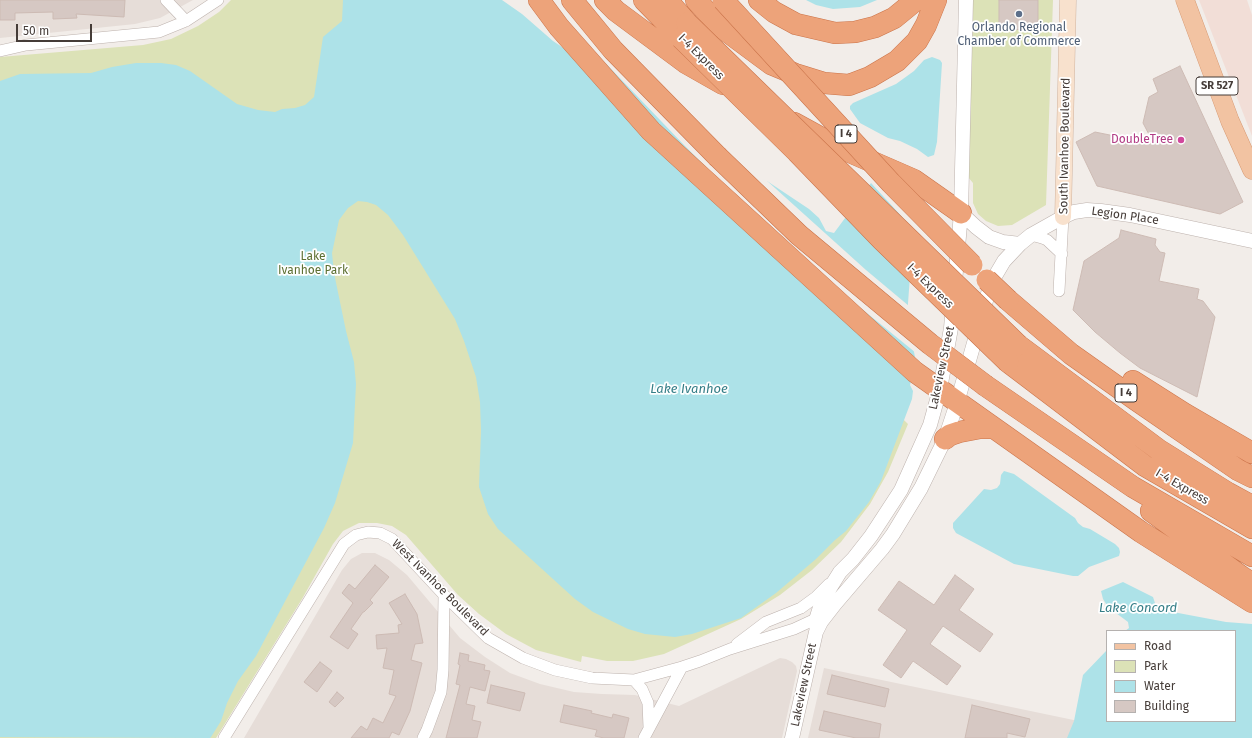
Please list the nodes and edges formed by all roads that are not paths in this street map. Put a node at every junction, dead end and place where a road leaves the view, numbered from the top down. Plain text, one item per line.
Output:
1 (166, 0) edge
2 (218, 0) edge
3 (539, 0) edge
4 (572, 0) edge
5 (605, 0) edge
6 (644, 0) edge
7 (667, 0) edge
8 (696, 0) edge
9 (723, 0) edge
10 (759, 0) edge
11 (916, 0) edge
12 (936, 0) edge
13 (966, 0) edge
14 (1068, 0) edge
15 (1185, 0) edge
16 (186, 20) junction
17 (684, 30) junction
18 (0, 51) edge
19 (1252, 170) edge
20 (961, 213) junction
21 (1063, 216) junction
22 (1031, 235) junction
23 (1252, 240) edge
24 (1020, 244) junction
25 (1062, 254) junction
26 (1059, 291) dead end
27 (1010, 296) junction
28 (968, 365) joint
29 (940, 389) junction
30 (957, 403) junction
31 (994, 428) junction
32 (945, 439) junction
33 (1252, 453) edge
34 (1252, 477) edge
35 (1133, 487) junction
36 (1252, 506) edge
37 (1252, 528) edge
38 (1252, 556) edge
39 (840, 572) junction
40 (1252, 583) edge
41 (444, 595) junction
42 (1252, 602) edge
43 (816, 626) junction
44 (730, 649) junction
45 (682, 667) junction
46 (634, 680) junction
47 (649, 727) junction
48 (224, 738) edge
49 (423, 738) edge
50 (644, 738) edge
51 (792, 738) edge

1 - 16 street
2 - 16 street
3 - 29 highway
4 - 35 highway, bridge
5 - 20 highway
6 - 17 highway, I-4 Express
7 - 17 highway, I-4 Express
8 - 12 highway
9 - 27 highway, I 4, bridge
10 - 11 highway
13 - 20 street, Lakeview Street
14 - 21 main road, South Ivanhoe Boulevard
15 - 19 main road, SR 527
16 - 18 street
17 - 36 highway, I-4 Express, bridge
17 - 37 highway, I-4 Express, bridge
20 - 24 street
20 - 29 street, Lakeview Street
21 - 22 street, Legion Place
21 - 23 street, Legion Place
21 - 25 street, South Ivanhoe Boulevard
22 - 24 street, Legion Place
22 - 25 street
24 - 28 street, Legion Place
25 - 26 street, South Ivanhoe Boulevard
27 - 33 highway
27 - 34 highway, I 4
28 - 30 street, Lakeview Street
29 - 30 highway
29 - 39 street, Lakeview Street
30 - 31 highway
30 - 32 street, Lakeview Street
31 - 32 highway
31 - 42 highway
32 - 43 street, Lakeview Street
35 - 38 highway
35 - 40 highway
39 - 43 street, Lakeview Street
39 - 44 street, West Ivanhoe Boulevard
41 - 46 street, West Ivanhoe Boulevard
41 - 48 street, West Ivanhoe Boulevard
41 - 49 street
43 - 44 street, West Ivanhoe Boulevard
43 - 51 street, Lakeview Street
44 - 45 street, West Ivanhoe Boulevard
45 - 46 street, West Ivanhoe Boulevard
45 - 47 street
46 - 47 street
47 - 50 street

